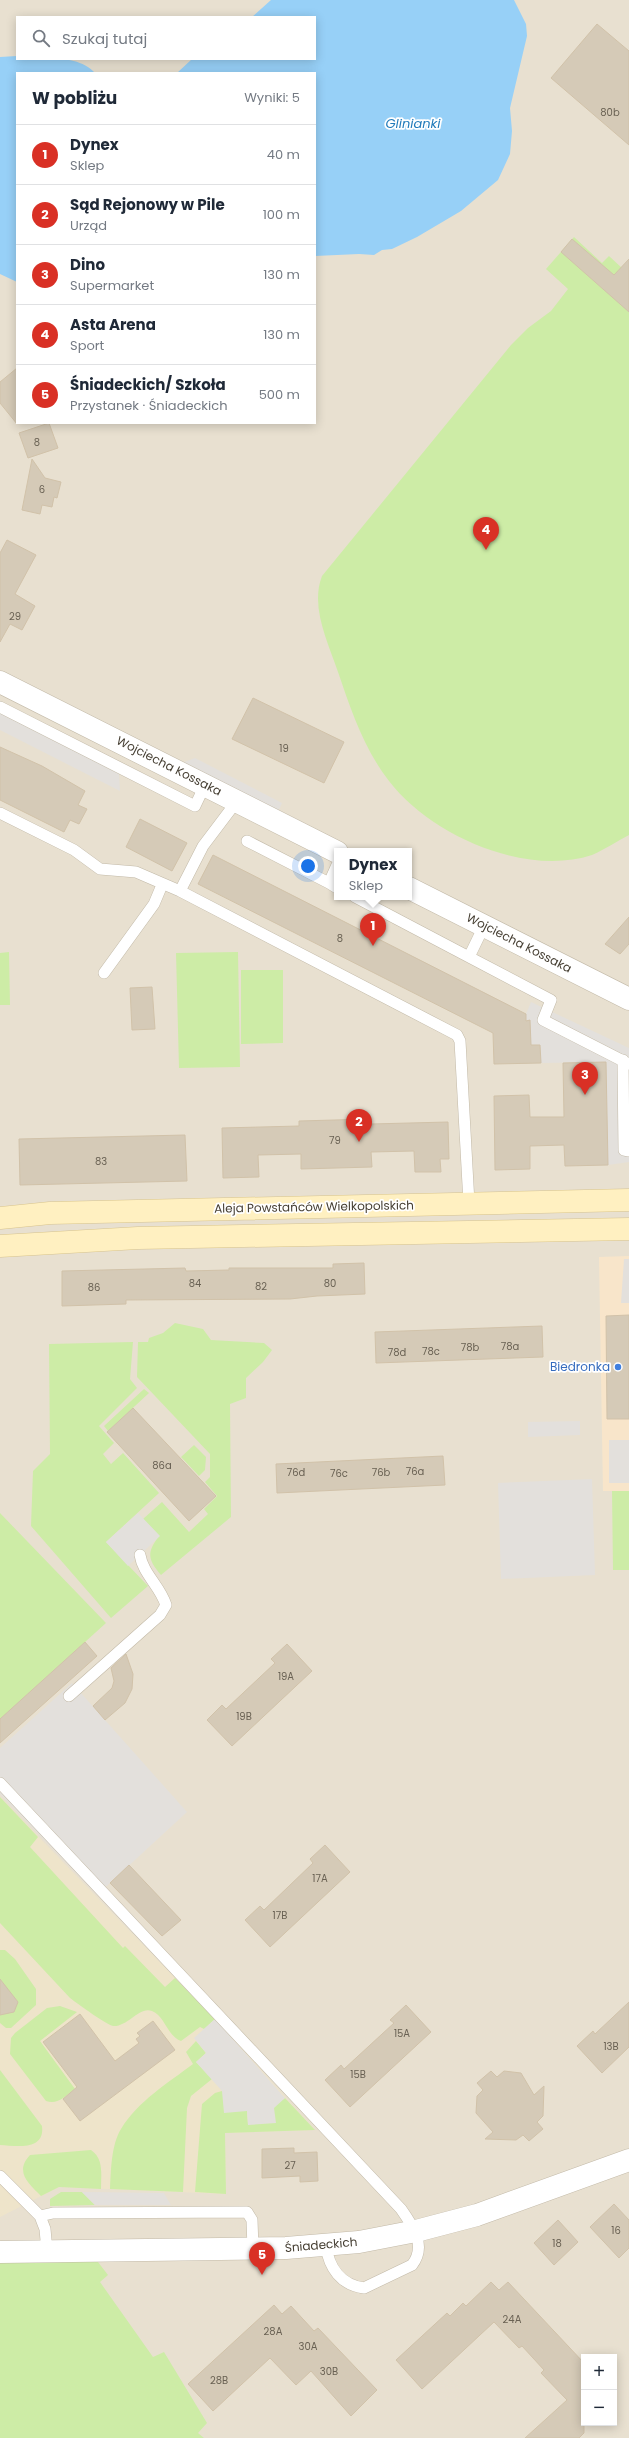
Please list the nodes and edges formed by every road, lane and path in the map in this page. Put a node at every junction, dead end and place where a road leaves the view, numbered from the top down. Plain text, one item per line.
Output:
1 (0, 682) edge
2 (0, 708) edge
3 (75, 719) junction
4 (64, 739) junction
5 (205, 785) junction
6 (237, 801) junction
7 (0, 813) edge
8 (247, 841) dead end
9 (334, 850) edge
10 (162, 885) junction
11 (333, 886) edge
12 (412, 890) edge
13 (180, 891) junction
14 (361, 900) edge
15 (484, 926) junction
16 (469, 957) junction
17 (104, 973) dead end
18 (629, 999) edge
19 (626, 1062) edge
20 (629, 1151) edge
21 (629, 1200) edge
22 (469, 1203) junction
23 (0, 1218) edge
24 (629, 1229) edge
25 (0, 1246) edge
26 (140, 1554) dead end
27 (70, 1696) dead end
28 (0, 1783) edge
29 (629, 2160) edge
30 (0, 2176) edge
31 (40, 2216) junction
32 (416, 2231) junction
33 (326, 2246) junction
34 (253, 2249) junction
35 (47, 2251) junction
36 (0, 2252) edge

1 - 3 street, Wojciecha Kossaka
2 - 4 lane
3 - 4 lane
3 - 5 street, Wojciecha Kossaka
4 - 5 lane
5 - 6 street, Wojciecha Kossaka
6 - 9 street, Wojciecha Kossaka
6 - 13 lane
7 - 10 lane
8 - 11 lane
10 - 13 lane
10 - 17 lane
12 - 15 street, Wojciecha Kossaka
13 - 22 lane
14 - 16 lane
15 - 16 lane
15 - 18 street, Wojciecha Kossaka
16 - 19 lane
19 - 20 lane
21 - 22 main road, Aleja Powstańców Wielkopolskich
22 - 23 main road, Aleja Powstańców Wielkopolskich
24 - 25 main road
26 - 27 lane
28 - 32 lane
29 - 32 street, Śniadeckich
30 - 31 lane
31 - 34 lane
31 - 35 lane
32 - 33 street, Śniadeckich
32 - 33 lane
33 - 34 street, Śniadeckich
34 - 35 street, Śniadeckich
35 - 36 street, Śniadeckich

